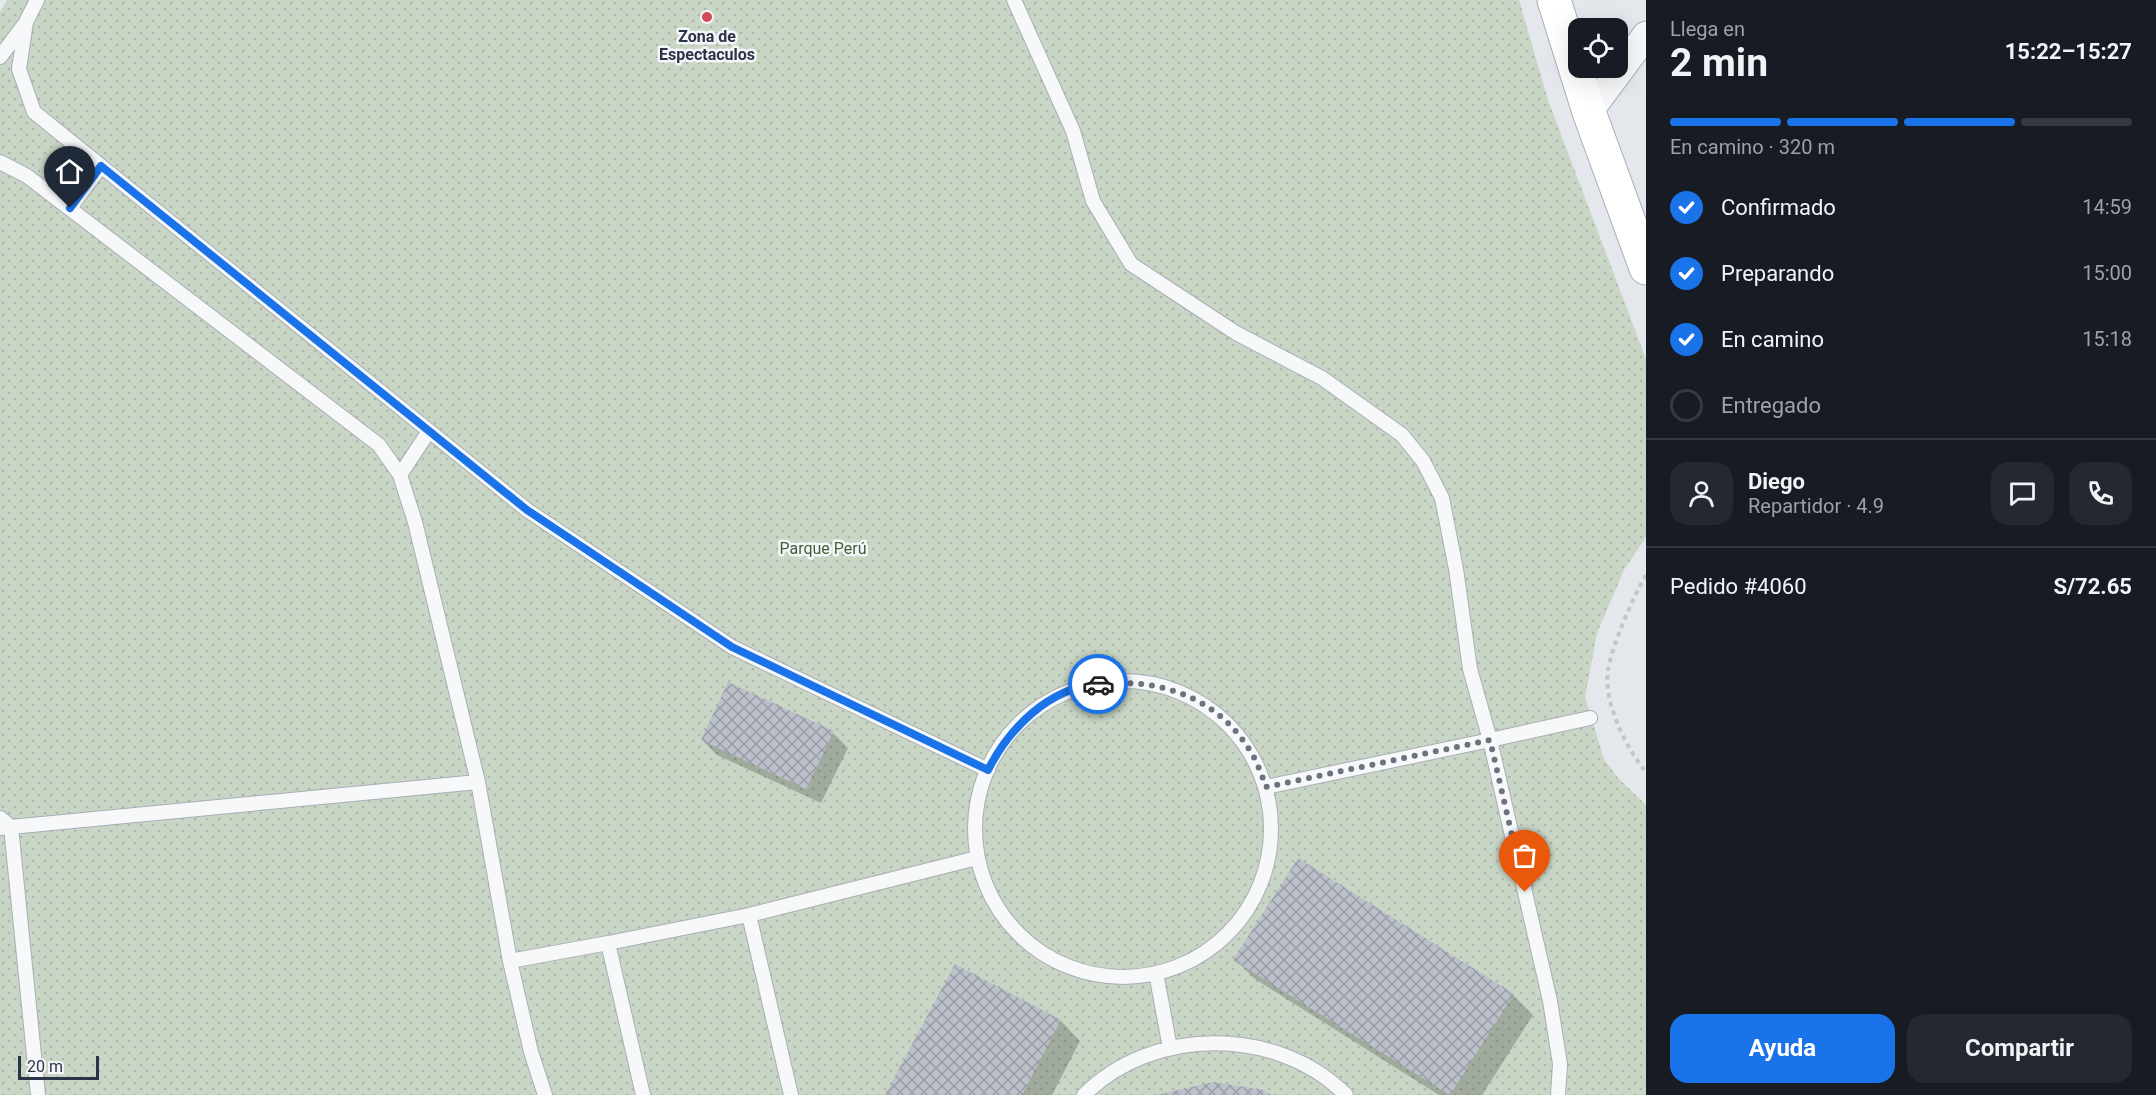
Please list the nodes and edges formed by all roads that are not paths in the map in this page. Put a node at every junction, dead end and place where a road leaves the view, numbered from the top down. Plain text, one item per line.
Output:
1 (37, 0) edge
2 (1014, 0) edge
3 (1554, 0) edge
4 (26, 22) junction
5 (1646, 35) edge
6 (0, 57) edge
7 (1589, 112) junction
8 (0, 162) edge
9 (101, 166) junction
10 (70, 208) junction
11 (1646, 268) edge
12 (429, 431) junction
13 (400, 475) junction
14 (1590, 718) dead end
15 (1490, 740) junction
16 (988, 770) junction
17 (478, 782) junction
18 (1266, 787) junction
19 (4, 824) edge
20 (977, 858) junction
21 (749, 915) junction
22 (608, 943) junction
23 (510, 961) junction
24 (1156, 973) junction
25 (1170, 1048) junction
26 (38, 1095) edge
27 (545, 1095) edge
28 (643, 1095) edge
29 (791, 1095) edge
30 (1084, 1095) edge
31 (1346, 1095) edge
32 (1558, 1095) edge

1 - 4 lane
2 - 15 lane
3 - 7 main road
4 - 6 lane
4 - 9 lane
5 - 7 street
7 - 11 main road
8 - 10 lane
9 - 10 lane
9 - 12 lane
10 - 13 lane
12 - 13 lane
12 - 16 lane
13 - 17 lane
14 - 15 lane
15 - 18 lane
15 - 32 lane
16 - 18 lane
16 - 20 lane
17 - 19 lane
17 - 23 lane
18 - 24 lane
19 - 26 lane
20 - 21 lane
20 - 24 lane
21 - 22 lane
21 - 29 lane
22 - 23 lane
22 - 28 lane
23 - 27 lane
24 - 25 lane
25 - 30 lane
25 - 31 lane

